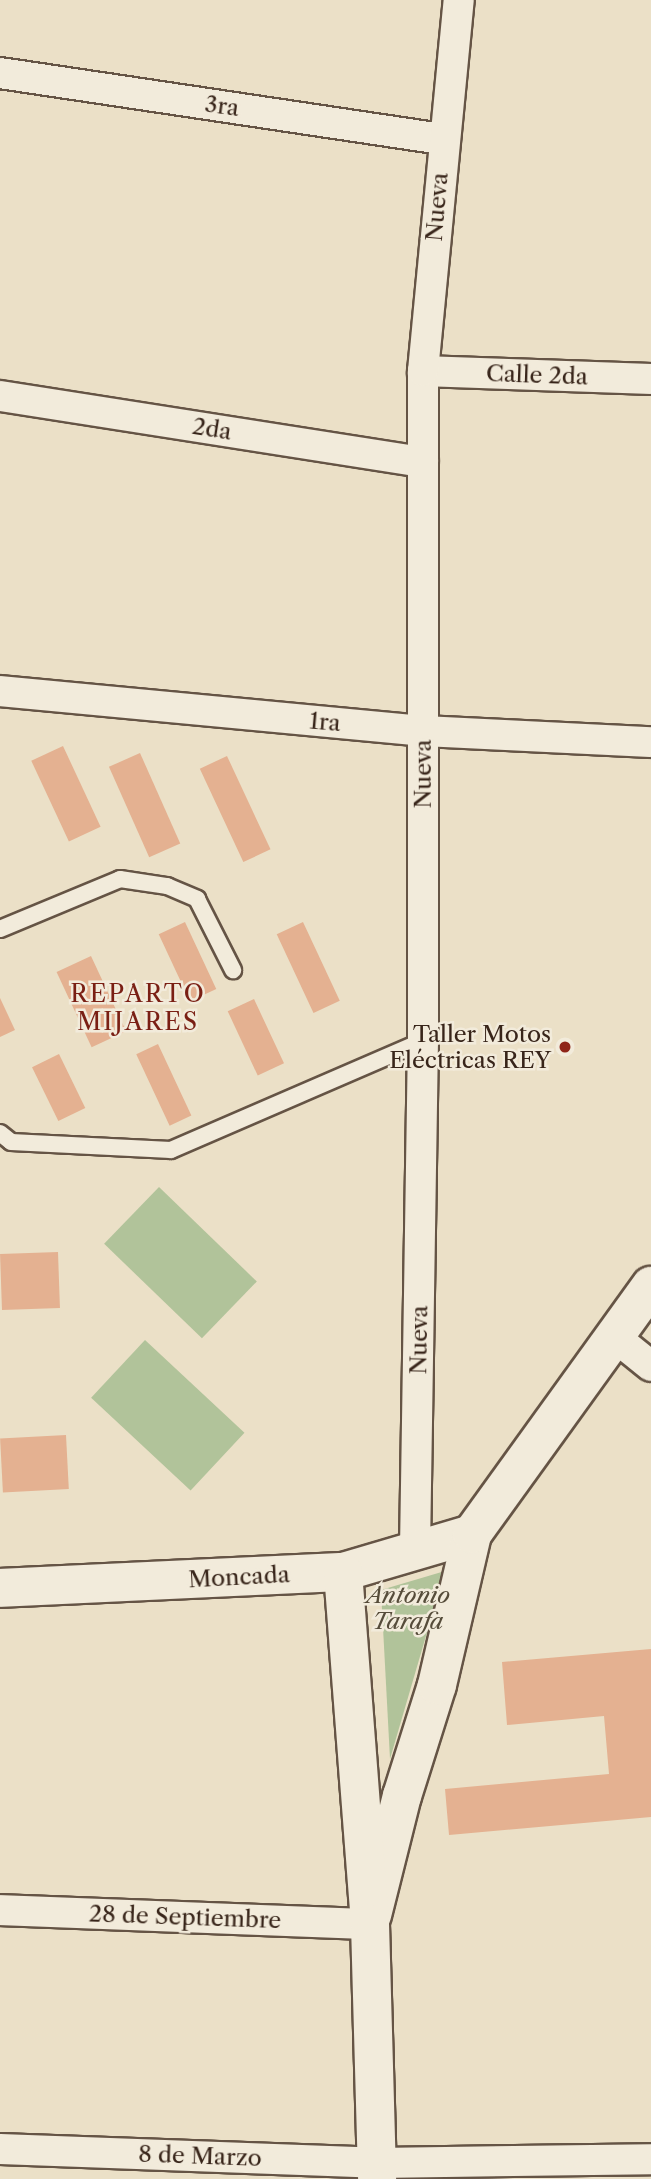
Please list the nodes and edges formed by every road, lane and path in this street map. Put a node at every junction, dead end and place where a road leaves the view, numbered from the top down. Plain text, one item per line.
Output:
1 (459, 0) edge
2 (0, 72) edge
3 (443, 139) junction
4 (423, 371) junction
5 (651, 379) edge
6 (0, 396) edge
7 (423, 462) junction
8 (0, 691) edge
9 (423, 731) junction
10 (651, 742) edge
11 (0, 929) edge
12 (233, 970) dead end
13 (423, 1041) junction
14 (0, 1133) edge
15 (651, 1286) edge
16 (615, 1337) junction
17 (651, 1366) edge
18 (472, 1534) junction
19 (415, 1549) junction
20 (343, 1572) junction
21 (0, 1588) edge
22 (358, 1768) junction
23 (408, 1778) junction
24 (0, 1910) edge
25 (370, 1924) junction
26 (0, 2149) edge
27 (651, 2159) edge
28 (377, 2171) edge

1 - 3 street, Nueva
2 - 3 street, 3ra
3 - 4 street, Nueva
4 - 5 street, Calle 2da
4 - 7 street, Nueva
6 - 7 street, 2da
7 - 9 street, Nueva
8 - 9 street, 1ra
9 - 10 street, 1ra
9 - 13 street, Nueva
11 - 12 lane
13 - 14 lane
13 - 19 street, Nueva
15 - 16 main road
16 - 17 street
16 - 18 main road
18 - 19 main road, Moncada
18 - 23 main road
19 - 20 main road, Moncada
20 - 21 main road, Moncada
20 - 22 main road
22 - 23 main road
22 - 25 main road
23 - 25 main road
24 - 25 street, 28 de Septiembre
25 - 28 main road
26 - 28 street, 8 de Marzo
27 - 28 street, 8 de Marzo

